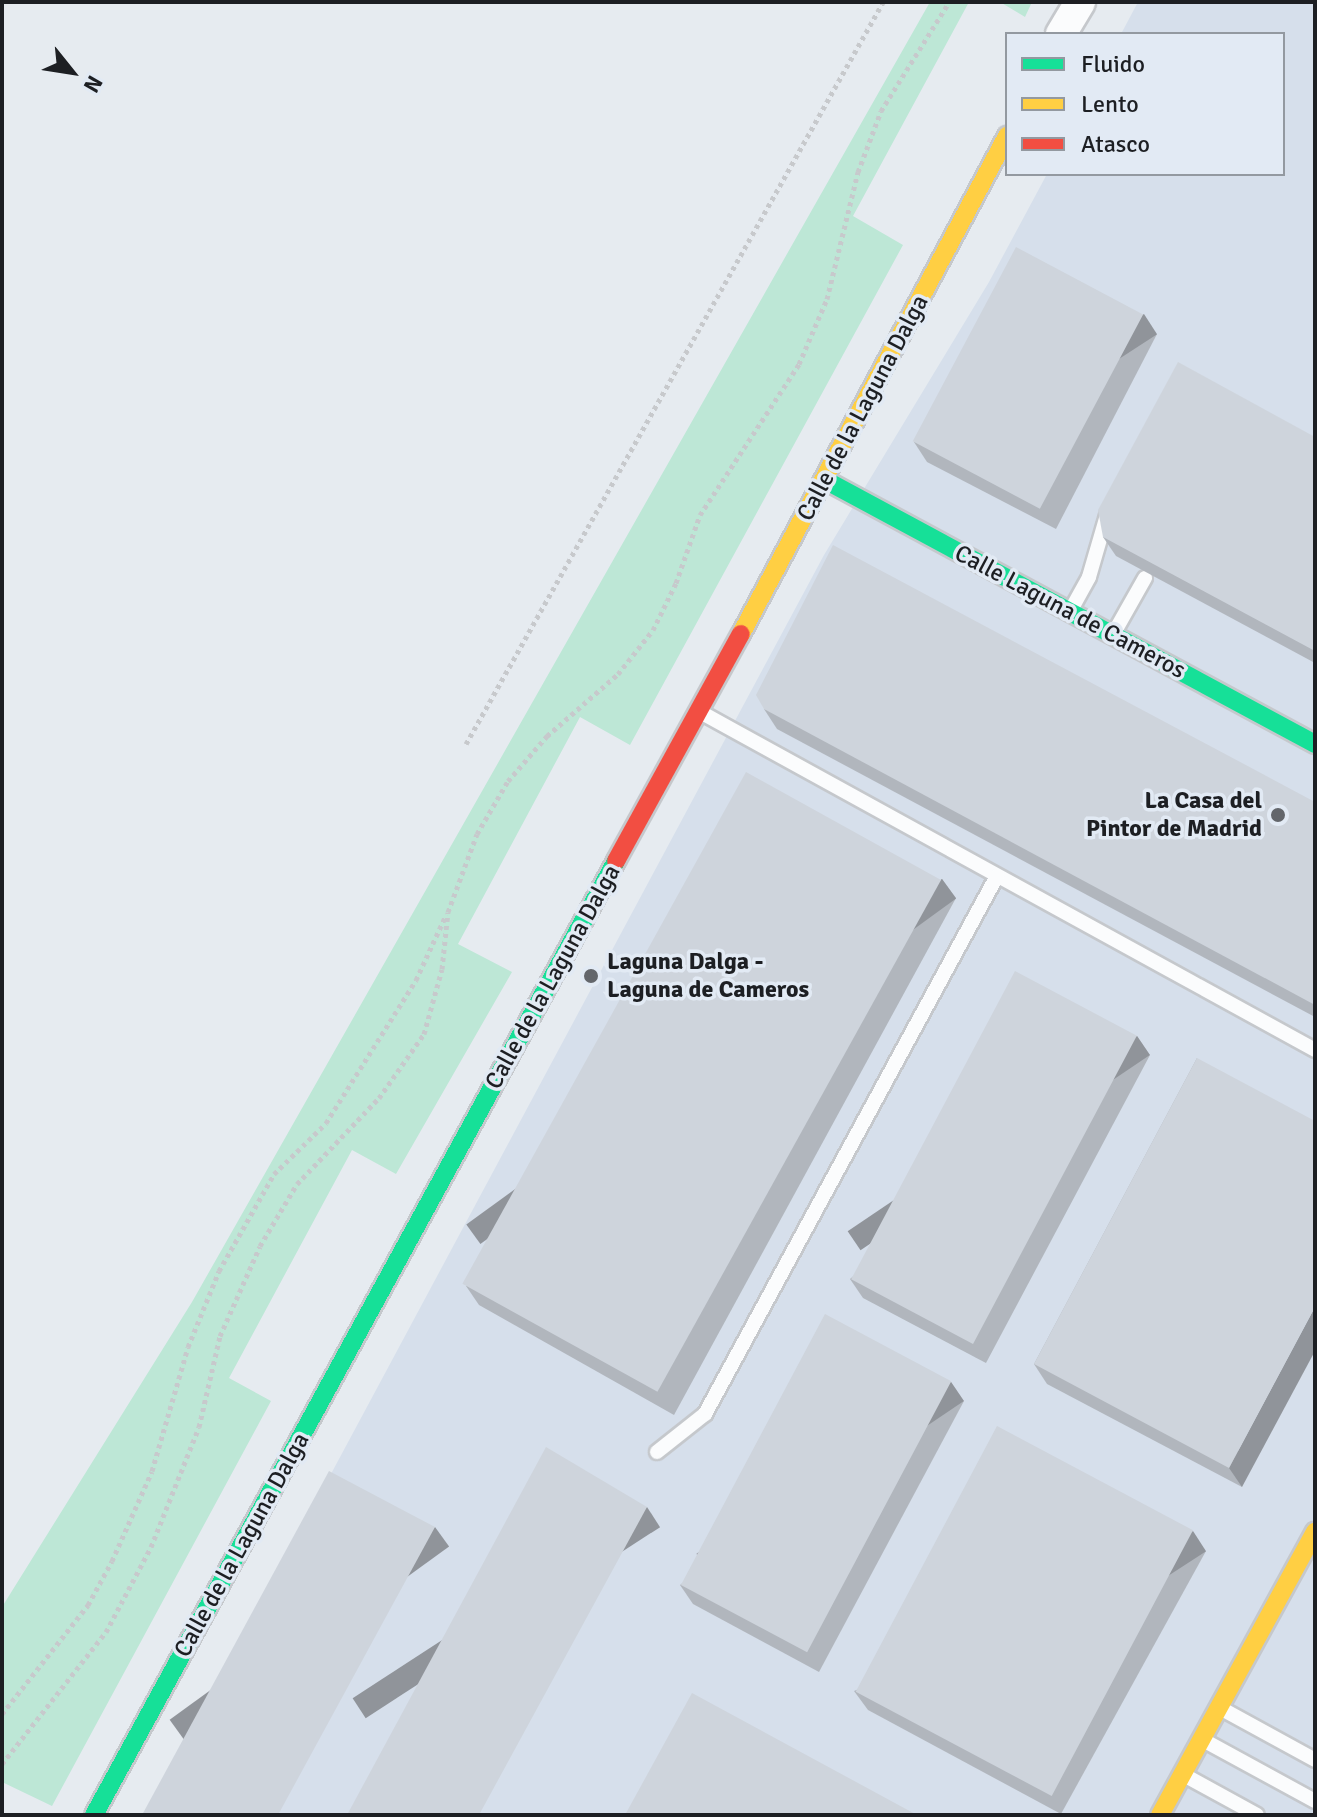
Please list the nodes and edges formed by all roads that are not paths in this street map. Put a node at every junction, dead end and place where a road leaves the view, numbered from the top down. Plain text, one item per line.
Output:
1 (1005, 140) edge
2 (825, 480) junction
3 (1114, 502) edge
4 (1145, 578) edge
5 (1070, 611) junction
6 (1113, 634) junction
7 (699, 711) junction
8 (1315, 744) edge
9 (997, 876) junction
10 (1315, 1050) edge
11 (657, 1452) dead end
12 (1315, 1532) edge
13 (1218, 1707) junction
14 (1201, 1739) junction
15 (1315, 1760) edge
16 (1182, 1774) junction
17 (1315, 1801) edge
18 (94, 1815) edge
19 (1160, 1815) edge
20 (1257, 1815) edge

1 - 2 street, Calle de la Laguna Dalga
2 - 5 street, Calle Laguna de Cameros
2 - 7 street, Calle de la Laguna Dalga
3 - 5 lane
4 - 6 lane
5 - 6 street, Calle Laguna de Cameros
6 - 8 street, Calle Laguna de Cameros
7 - 9 lane
7 - 18 street, Calle de la Laguna Dalga
9 - 10 lane
9 - 11 lane
12 - 13 street
13 - 14 street
13 - 15 lane
14 - 16 street
14 - 17 lane
16 - 19 street
16 - 20 lane

